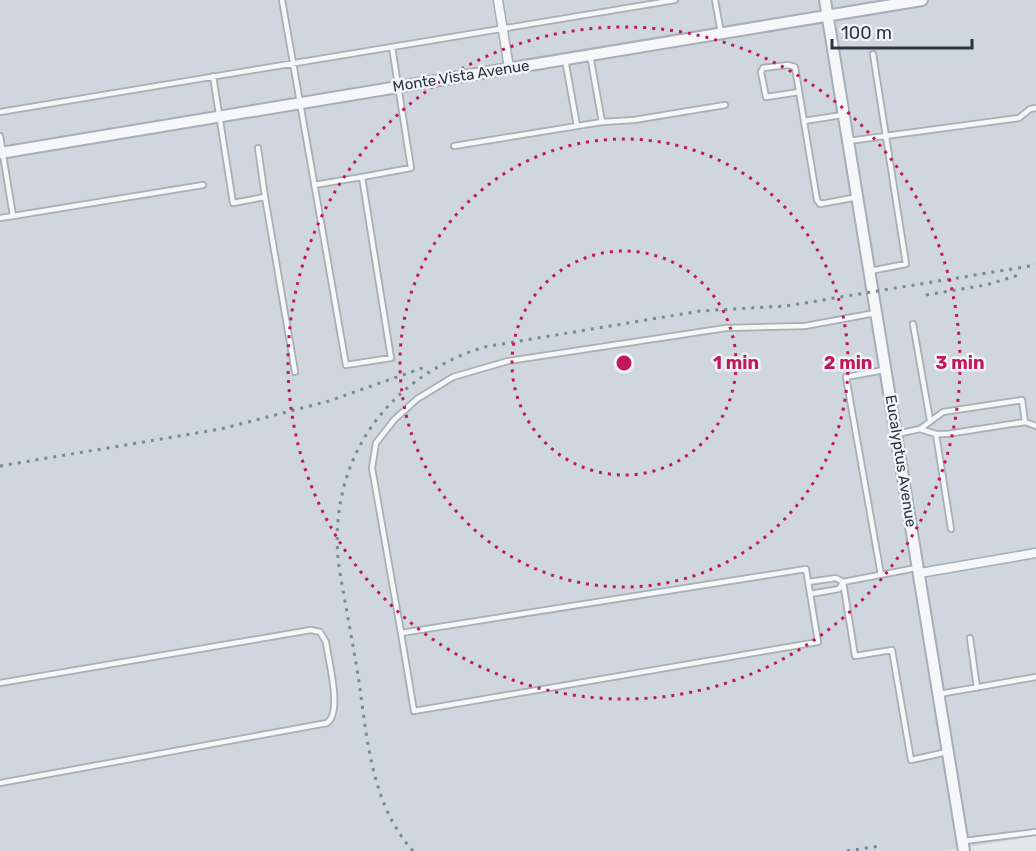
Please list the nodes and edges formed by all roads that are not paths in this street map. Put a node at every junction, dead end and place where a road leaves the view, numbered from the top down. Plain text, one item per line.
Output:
1 (282, 0) edge
2 (498, 0) edge
3 (675, 0) edge
4 (715, 0) edge
5 (825, 0) edge
6 (922, 0) edge
7 (827, 16) junction
8 (503, 30) junction
9 (721, 33) junction
10 (392, 47) junction
11 (873, 54) dead end
12 (590, 55) junction
13 (565, 59) junction
14 (294, 63) junction
15 (509, 68) junction
16 (213, 76) junction
17 (399, 87) junction
18 (799, 92) junction
19 (300, 103) junction
20 (725, 105) dead end
21 (1036, 108) edge
22 (0, 112) edge
23 (844, 114) junction
24 (218, 117) junction
25 (804, 121) junction
26 (602, 122) junction
27 (577, 126) junction
28 (0, 136) edge
29 (887, 136) junction
30 (848, 141) junction
31 (454, 146) dead end
32 (258, 148) dead end
33 (1, 153) edge
34 (362, 177) junction
35 (203, 184) dead end
36 (314, 185) junction
37 (265, 197) junction
38 (858, 198) junction
39 (13, 216) junction
40 (0, 218) edge
41 (870, 271) junction
42 (877, 312) junction
43 (913, 324) dead end
44 (886, 369) junction
45 (295, 372) dead end
46 (930, 420) junction
47 (1025, 422) junction
48 (1036, 426) edge
49 (920, 429) junction
50 (897, 434) junction
51 (936, 434) junction
52 (951, 529) dead end
53 (1036, 553) edge
54 (919, 570) junction
55 (881, 575) junction
56 (808, 582) junction
57 (843, 582) junction
58 (810, 594) junction
59 (400, 633) junction
60 (970, 638) dead end
61 (1036, 677) edge
62 (0, 683) edge
63 (977, 688) junction
64 (939, 694) junction
65 (948, 751) junction
66 (0, 783) edge
67 (1036, 832) edge
68 (964, 846) edge

1 - 14 lane
2 - 8 street
3 - 8 lane
4 - 9 lane
5 - 7 street, Eucalyptus Avenue
6 - 7 street, Monte Vista Avenue
7 - 9 street, Monte Vista Avenue
7 - 23 street, Eucalyptus Avenue
8 - 10 lane
8 - 15 street
9 - 12 street, Monte Vista Avenue
10 - 14 lane
10 - 17 lane
11 - 29 lane
12 - 13 street, Monte Vista Avenue
12 - 26 lane
13 - 15 street, Monte Vista Avenue
13 - 27 lane
14 - 16 lane
14 - 19 lane
15 - 17 street, Monte Vista Avenue
16 - 22 lane
16 - 24 lane
17 - 19 street, Monte Vista Avenue
17 - 34 lane
18 - 18 lane
18 - 25 lane
19 - 24 street, Monte Vista Avenue
19 - 36 lane
20 - 26 lane
21 - 29 lane
23 - 25 lane
23 - 30 street, Eucalyptus Avenue
24 - 33 street, Monte Vista Avenue
24 - 37 lane
25 - 38 lane
26 - 27 lane
27 - 31 lane
28 - 33 lane
29 - 30 lane
29 - 41 lane
30 - 38 street, Eucalyptus Avenue
32 - 37 lane
33 - 39 lane
34 - 36 lane
34 - 36 lane
35 - 39 lane
37 - 45 lane
38 - 41 street, Eucalyptus Avenue
39 - 40 lane
41 - 42 street, Eucalyptus Avenue
42 - 44 street, Eucalyptus Avenue
42 - 59 lane
43 - 46 lane
44 - 50 street, Eucalyptus Avenue
44 - 55 lane
46 - 47 lane
46 - 49 lane
47 - 48 lane
47 - 51 lane
49 - 50 lane
49 - 51 lane
50 - 54 street, Eucalyptus Avenue
51 - 52 lane
53 - 54 street
54 - 55 lane
54 - 64 street, Eucalyptus Avenue
55 - 57 lane
56 - 57 lane
56 - 58 lane
56 - 59 lane
57 - 58 lane
57 - 65 lane
58 - 59 lane
60 - 63 lane
61 - 63 lane
62 - 66 lane
63 - 64 lane
64 - 65 street, Eucalyptus Avenue
65 - 68 street, Eucalyptus Avenue
67 - 68 lane

